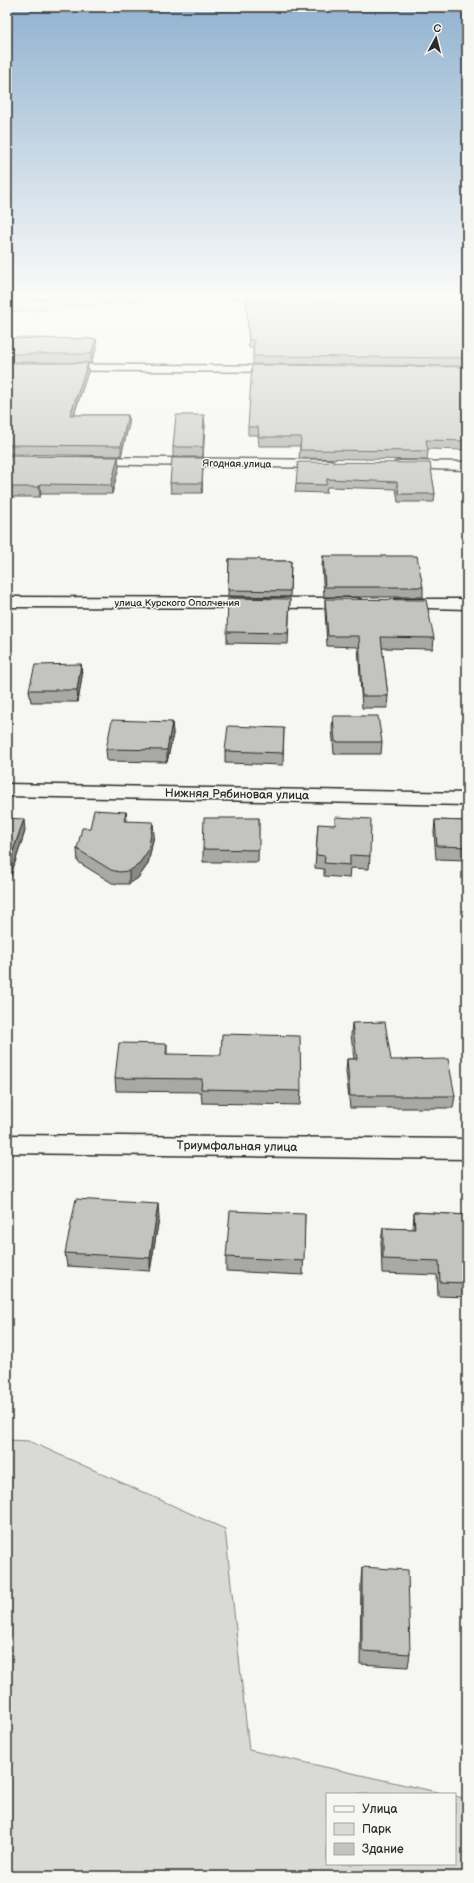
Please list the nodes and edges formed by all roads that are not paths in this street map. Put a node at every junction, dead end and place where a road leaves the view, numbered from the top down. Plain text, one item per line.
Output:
1 (79, 461) edge
2 (340, 464) edge
3 (388, 465) edge
4 (467, 466) edge
5 (7, 602) edge
6 (467, 604) edge
7 (7, 790) edge
8 (467, 799) edge
9 (7, 1144) edge
10 (467, 1149) edge

1 - 2 street, Ягодная улица
3 - 4 street
5 - 6 street, улица Курского Ополчения
7 - 8 street, Нижняя Рябиновая улица
9 - 10 street, Триумфальная улица

